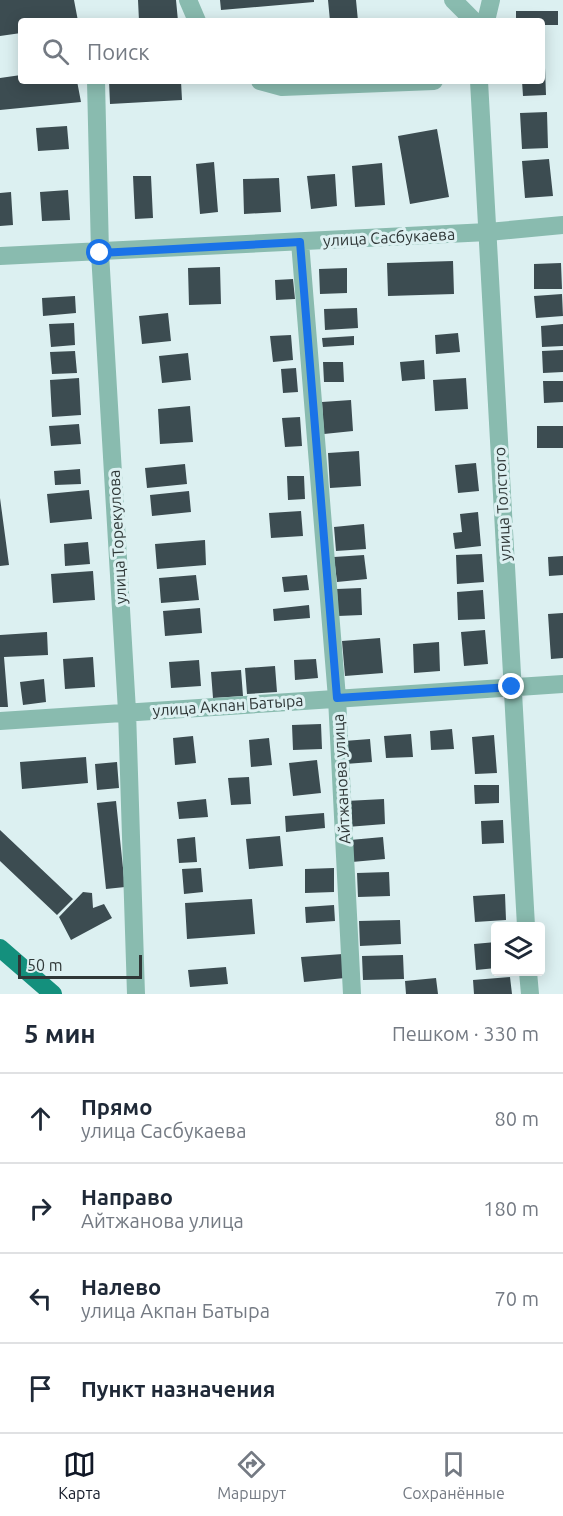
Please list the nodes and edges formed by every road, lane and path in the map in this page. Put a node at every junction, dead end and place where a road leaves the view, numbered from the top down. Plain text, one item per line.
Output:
1 (188, 0) edge
2 (453, 0) edge
3 (491, 0) edge
4 (196, 18) edge
5 (471, 18) edge
6 (487, 18) edge
7 (96, 84) edge
8 (271, 84) edge
9 (358, 84) edge
10 (479, 84) edge
11 (563, 225) edge
12 (488, 232) junction
13 (300, 242) junction
14 (100, 253) junction
15 (0, 256) edge
16 (563, 684) edge
17 (512, 687) junction
18 (337, 698) junction
19 (127, 711) junction
20 (0, 721) edge
21 (526, 922) edge
22 (0, 948) edge
23 (528, 976) edge
24 (52, 994) edge
25 (136, 994) edge
26 (352, 994) edge
27 (530, 994) edge

1 - 4 street
2 - 5 street
3 - 6 street
7 - 14 street, улица Торекулова
8 - 9 street
10 - 12 street, улица Толстого
11 - 12 street, улица Сасбукаева
12 - 13 street, улица Сасбукаева
12 - 17 street, улица Толстого
13 - 14 street, улица Сасбукаева
13 - 18 street, Айтжанова улица
14 - 15 street, улица Сасбукаева
14 - 19 street, улица Торекулова
16 - 17 street, улица Акпан Батыра
17 - 18 street, улица Акпан Батыра
17 - 21 street, улица Толстого
18 - 19 street, улица Акпан Батыра
18 - 26 street, Айтжанова улица
19 - 20 street, улица Акпан Батыра
19 - 25 street, улица Торекулова
22 - 24 main road
23 - 27 street

